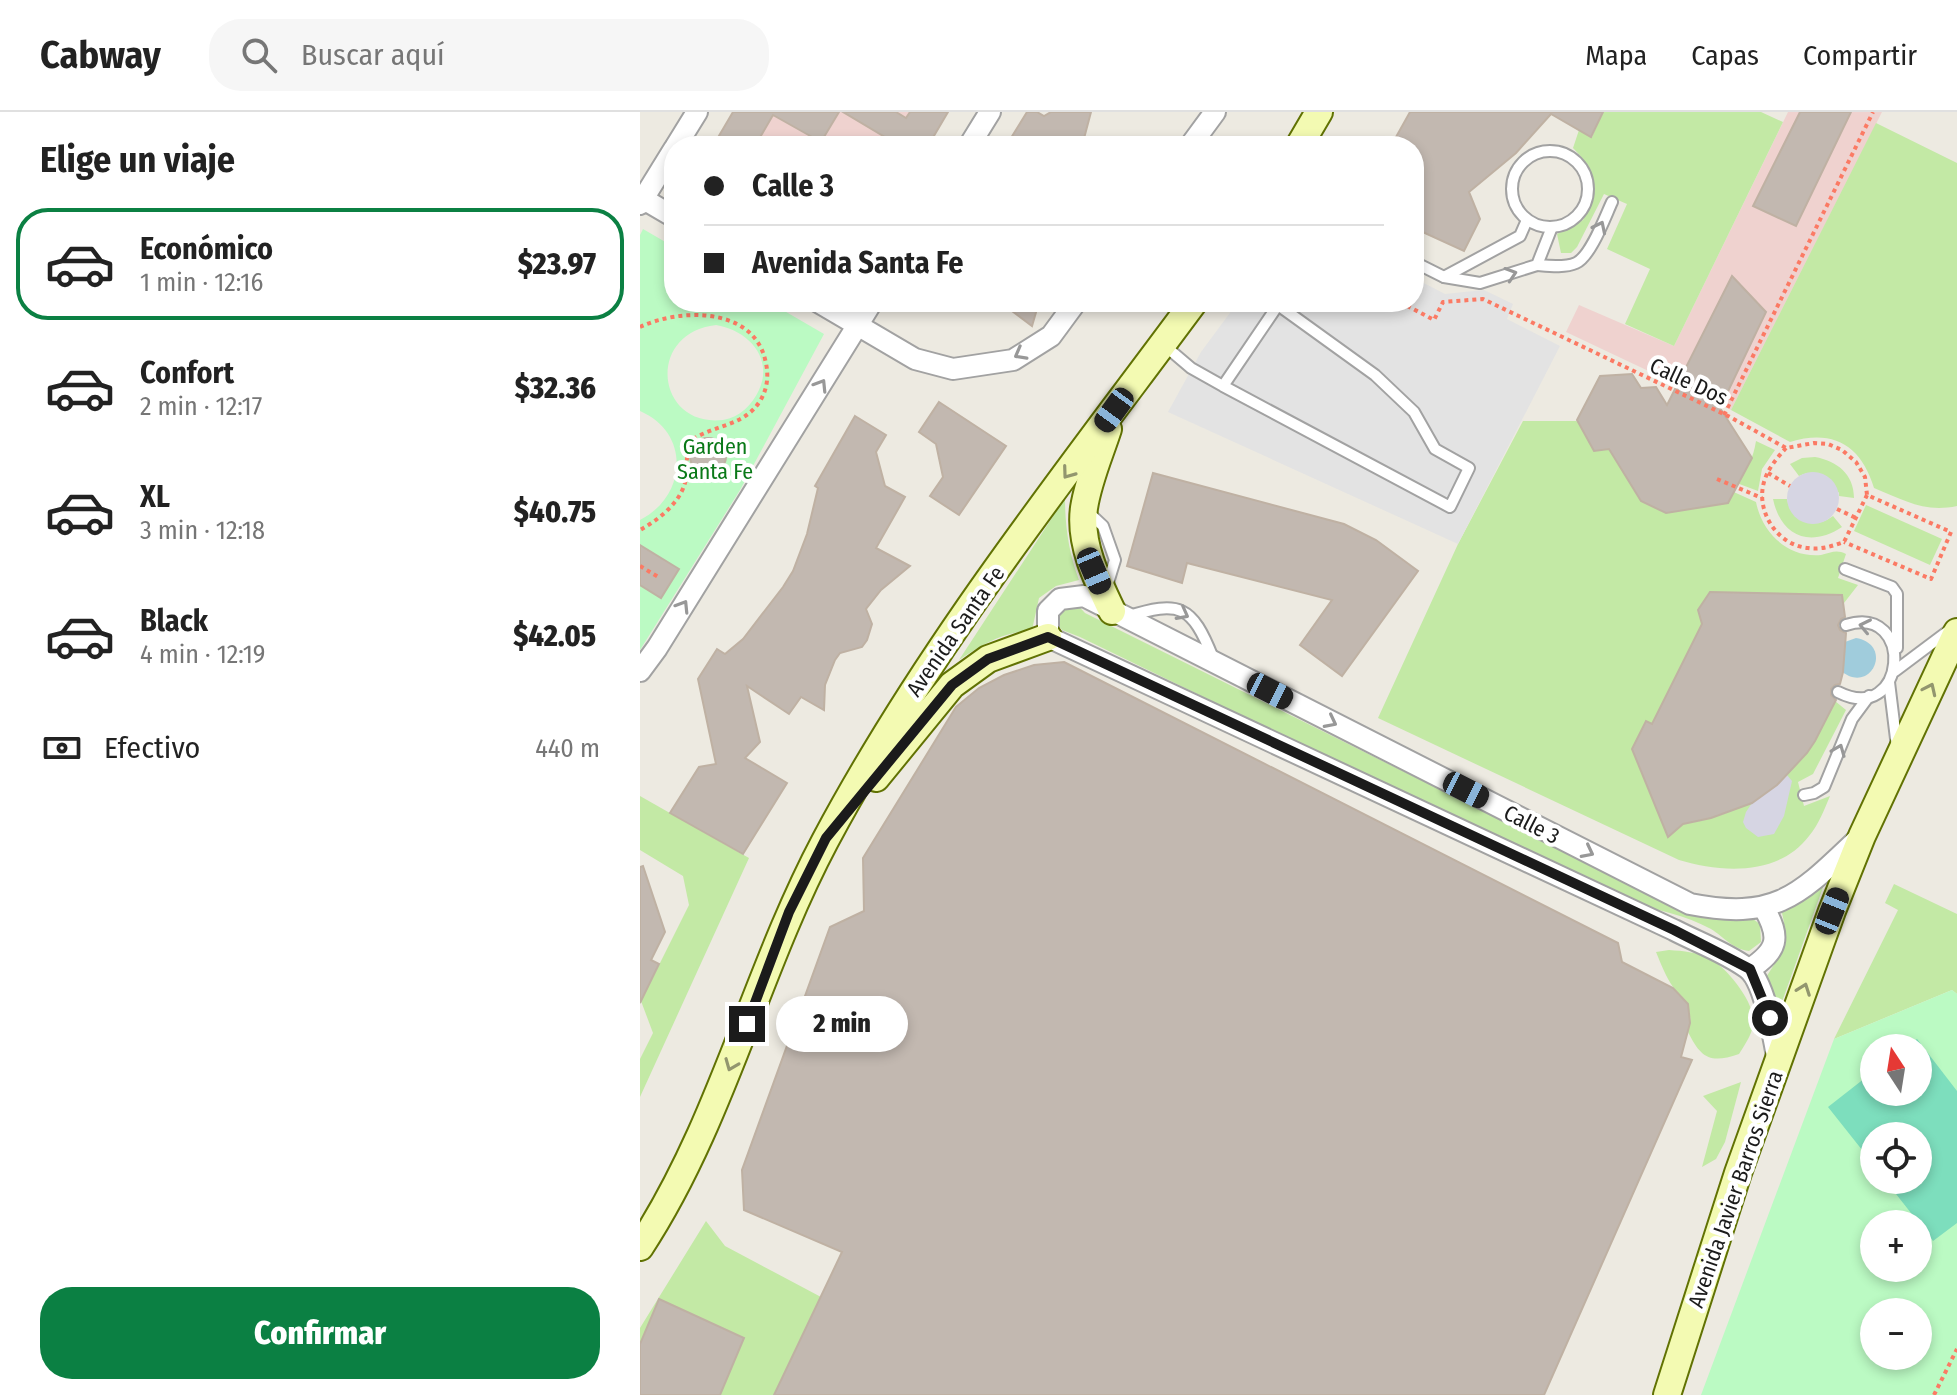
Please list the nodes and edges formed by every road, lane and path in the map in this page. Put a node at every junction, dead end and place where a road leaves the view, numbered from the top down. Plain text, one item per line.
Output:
1 (697, 112) edge
2 (990, 112) edge
3 (1215, 112) edge
4 (1873, 112) edge
5 (682, 136) edge
6 (975, 136) edge
7 (1197, 136) edge
8 (664, 164) edge
9 (641, 200) edge
10 (1612, 202) dead end
11 (664, 212) edge
12 (1527, 220) junction
13 (1552, 227) junction
14 (1537, 265) junction
15 (1424, 267) edge
16 (1444, 277) junction
17 (835, 312) edge
18 (865, 312) edge
19 (1069, 312) edge
20 (1187, 312) edge
21 (1273, 312) edge
22 (1288, 312) edge
23 (1419, 312) edge
24 (857, 325) junction
25 (640, 327) edge
26 (1163, 344) junction
27 (1223, 386) junction
28 (1114, 410) junction
29 (1724, 415) junction
30 (1786, 448) junction
31 (1768, 473) junction
32 (1717, 479) dead end
33 (1790, 486) dead end
34 (1867, 495) junction
35 (1762, 498) junction
36 (1837, 509) dead end
37 (1856, 518) junction
38 (640, 530) edge
39 (1844, 542) junction
40 (640, 566) edge
41 (1845, 569) dead end
42 (660, 578) dead end
43 (1114, 608) junction
44 (1957, 624) edge
45 (1846, 625) dead end
46 (1957, 632) edge
47 (1048, 637) junction
48 (1896, 658) junction
49 (1215, 663) junction
50 (641, 669) edge
51 (1895, 671) junction
52 (1889, 682) junction
53 (1838, 692) dead end
54 (1869, 696) junction
55 (1899, 757) junction
56 (1804, 795) dead end
57 (1862, 836) junction
58 (826, 838) junction
59 (1764, 908) junction
60 (1750, 969) junction
61 (1778, 1062) junction
62 (640, 1247) edge
63 (1957, 1349) edge
64 (1667, 1395) edge
65 (1934, 1395) edge

1 - 5 street
2 - 6 street
3 - 7 street
4 - 29 path
8 - 9 street
9 - 11 street
14 -> 10 lane
12 - 13 lane
12 - 13 lane
12 - 16 lane
13 - 14 lane
16 -> 14 lane
15 - 16 lane
17 - 24 street
18 - 24 street
19 -> 24 street
20 - 26 street, Avenida Santa Fe
21 - 27 lane
22 - 27 lane
23 - 29 path, Calle Dos
50 -> 24 street
25 - 38 path
26 - 27 lane
26 - 28 street, Avenida Santa Fe
28 - 43 street
28 -> 58 street, Avenida Santa Fe
29 - 30 path, Calle Dos
30 - 31 path
30 - 34 path
31 - 33 path
31 - 35 path
32 - 35 path
34 - 37 path
34 - 39 path
35 - 39 path
36 - 37 path
37 - 39 path
40 - 42 path
41 - 48 lane
43 - 47 street, Calle 3
43 - 49 street, Calle 3
43 -> 49 lane
44 - 51 lane
48 -> 45 lane
55 -> 46 street, Avenida Javier Barros Sierra
47 - 58 street
47 - 60 street, Calle 3
48 - 51 lane
49 -> 59 street, Calle 3
51 - 52 lane
52 - 54 lane
52 - 55 lane
53 - 54 lane
56 -> 54 lane
55 - 57 street, Avenida Javier Barros Sierra
57 - 59 street, Calle 3
61 -> 57 street, Avenida Javier Barros Sierra
58 -> 62 street, Avenida Santa Fe
59 - 60 street
60 - 61 street
61 - 64 street, Avenida Javier Barros Sierra
63 - 65 path

